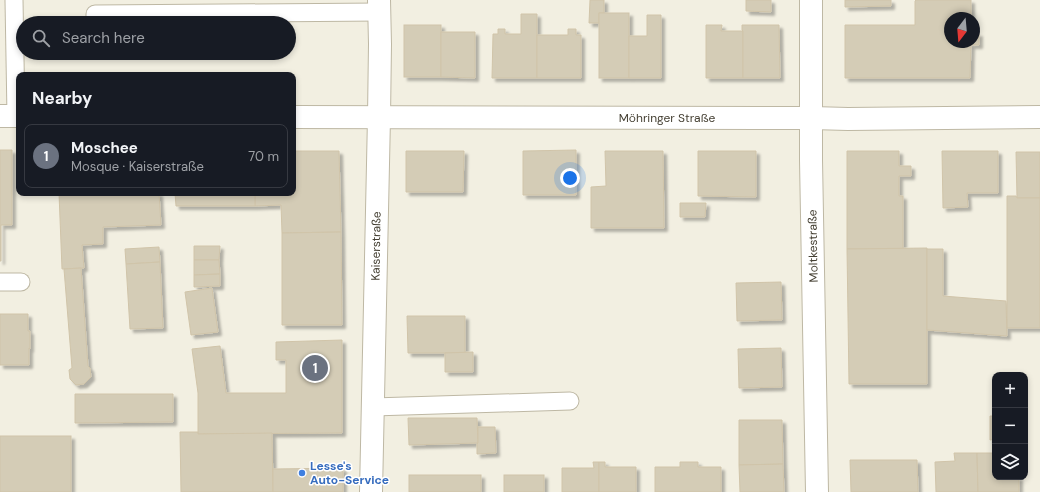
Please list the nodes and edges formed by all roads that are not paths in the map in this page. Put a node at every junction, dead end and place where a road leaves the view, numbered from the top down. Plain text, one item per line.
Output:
1 (14, 0) edge
2 (811, 0) edge
3 (230, 6) edge
4 (379, 6) edge
5 (94, 16) edge
6 (16, 17) edge
7 (17, 60) edge
8 (16, 72) edge
9 (16, 74) edge
10 (12, 116) edge
11 (296, 117) edge
12 (379, 117) junction
13 (1040, 117) edge
14 (812, 118) junction
15 (0, 282) edge
16 (20, 282) dead end
17 (570, 401) dead end
18 (373, 407) junction
19 (371, 492) edge
20 (817, 492) edge

1 - 6 lane
2 - 14 street, Moltkestraße
3 - 4 lane
3 - 5 lane
4 - 12 street, Kaiserstraße
7 - 8 lane
9 - 10 lane
11 - 12 street, Möhringer Straße
12 - 14 street, Möhringer Straße
12 - 18 street, Kaiserstraße
13 - 14 street, Möhringer Straße
14 - 20 street, Moltkestraße
15 - 16 lane
17 - 18 lane
18 - 19 street, Kaiserstraße

